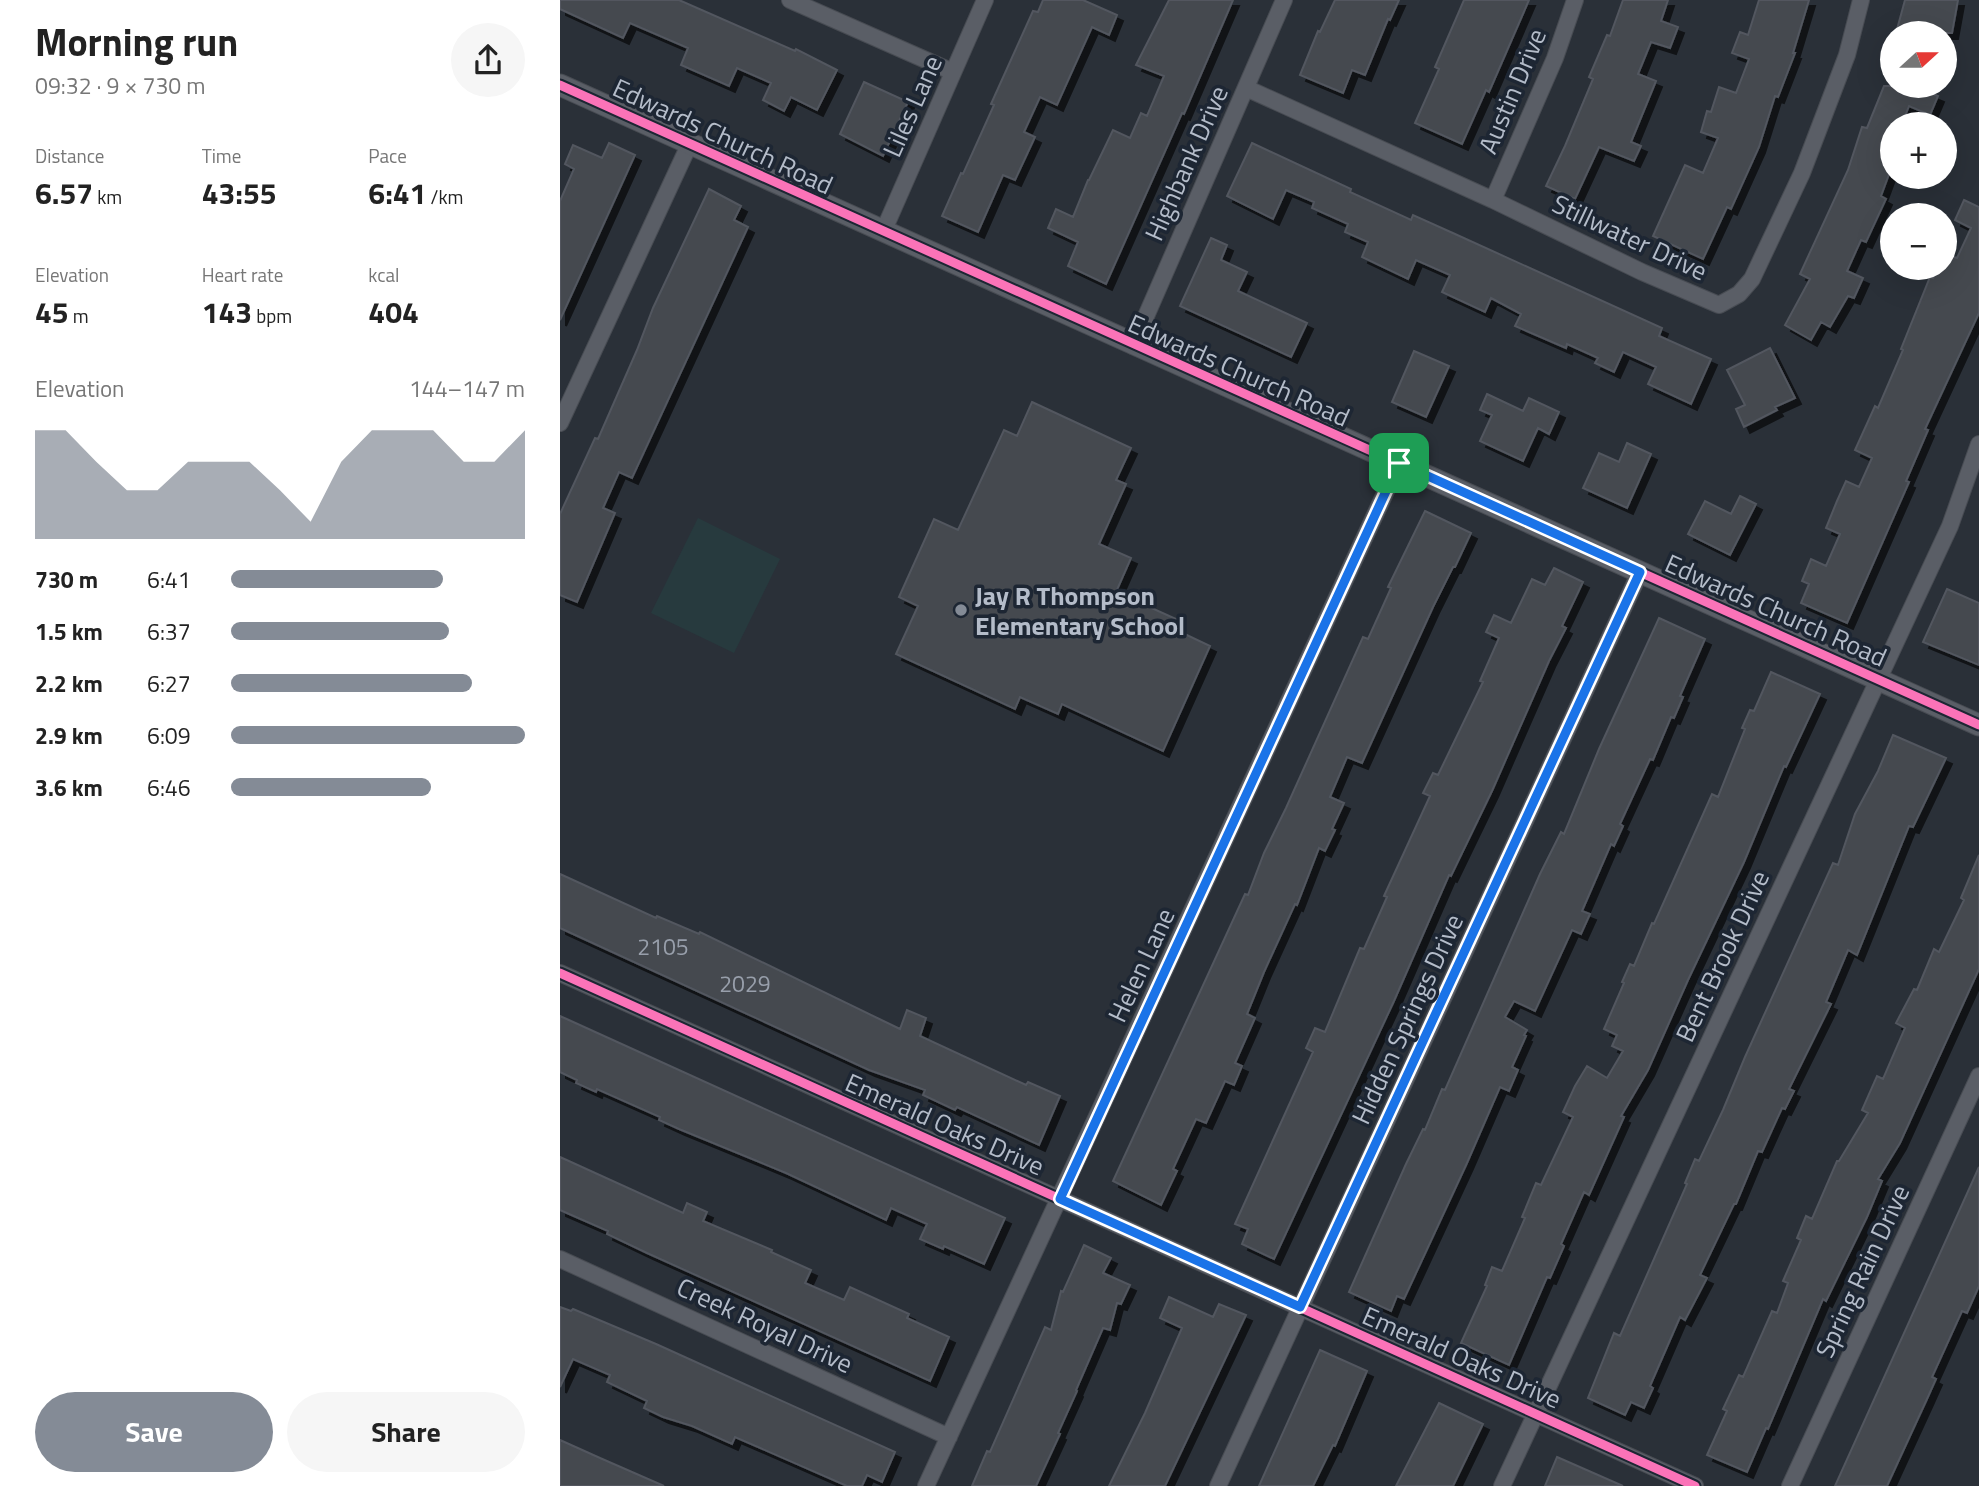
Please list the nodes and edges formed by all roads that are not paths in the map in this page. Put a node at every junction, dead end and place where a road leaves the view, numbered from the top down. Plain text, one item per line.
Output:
1 (790, 0) edge
2 (985, 0) edge
3 (1284, 0) edge
4 (1575, 0) edge
5 (1861, 0) edge
6 (953, 72) junction
7 (560, 85) edge
8 (1246, 88) junction
9 (690, 144) junction
10 (1493, 200) junction
11 (883, 232) junction
12 (1133, 345) junction
13 (560, 423) edge
14 (1979, 444) edge
15 (1399, 463) junction
16 (1640, 572) junction
17 (1879, 680) junction
18 (1979, 725) edge
19 (560, 973) edge
20 (1979, 1076) edge
21 (1060, 1199) junction
22 (560, 1259) edge
23 (1300, 1307) junction
24 (1536, 1414) junction
25 (949, 1437) junction
26 (926, 1486) edge
27 (1218, 1486) edge
28 (1503, 1486) edge
29 (1695, 1486) edge
30 (1790, 1486) edge

1 - 6 street
2 - 6 street, Liles Lane
3 - 8 street, Highbank Drive
4 - 10 street, Austin Drive
5 - 10 street, Stillwater Drive
6 - 11 street, Liles Lane
7 - 9 street, Edwards Church Road
8 - 10 street, Stillwater Drive
8 - 12 street, Highbank Drive
9 - 11 street, Edwards Church Road
9 - 13 street
11 - 12 street, Edwards Church Road
12 - 15 street, Edwards Church Road
14 - 17 street, Bent Brook Drive
15 - 16 street, Edwards Church Road
15 - 21 street, Helen Lane
16 - 17 street, Edwards Church Road
16 - 23 street, Hidden Springs Drive
17 - 18 street, Edwards Church Road
17 - 24 street, Bent Brook Drive
19 - 21 street, Emerald Oaks Drive
20 - 30 street, Spring Rain Drive
21 - 23 street, Emerald Oaks Drive
21 - 25 street, Helen Lane
22 - 25 street, Creek Royal Drive
23 - 24 street, Emerald Oaks Drive
23 - 27 street, Hidden Springs Drive
24 - 28 street, Bent Brook Drive
24 - 29 street, Emerald Oaks Drive
25 - 26 street, Helen Lane

